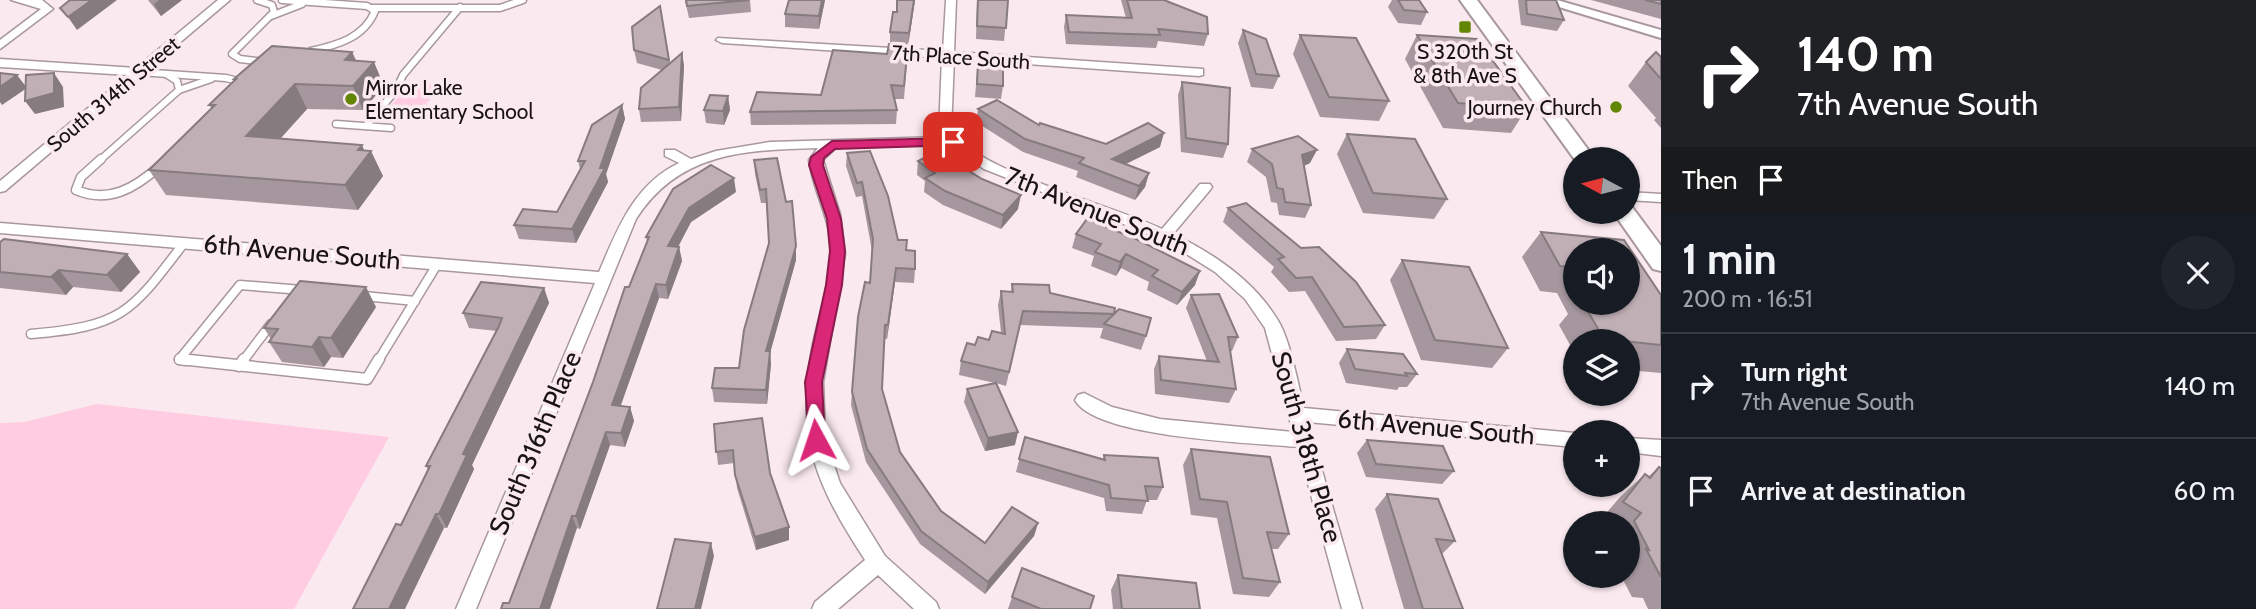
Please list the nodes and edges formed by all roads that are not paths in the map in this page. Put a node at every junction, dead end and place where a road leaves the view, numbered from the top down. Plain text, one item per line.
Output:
1 (16, 0) edge
2 (225, 0) edge
3 (258, 0) edge
4 (282, 0) edge
5 (523, 0) edge
6 (951, 0) edge
7 (1468, 0) edge
8 (1543, 0) edge
9 (311, 2) junction
10 (460, 7) junction
11 (372, 8) junction
12 (270, 16) junction
13 (1661, 34) edge
14 (722, 40) dead end
15 (0, 46) edge
16 (306, 52) edge
17 (948, 56) junction
18 (274, 60) edge
19 (0, 63) edge
20 (139, 72) junction
21 (1199, 72) dead end
22 (166, 74) junction
23 (218, 77) junction
24 (178, 90) junction
25 (233, 96) edge
26 (336, 124) dead end
27 (366, 126) junction
28 (391, 128) dead end
29 (953, 142) junction
30 (832, 145) junction
31 (1576, 147) edge
32 (670, 153) dead end
33 (165, 162) edge
34 (689, 163) junction
35 (1205, 187) dead end
36 (0, 188) edge
37 (1640, 197) edge
38 (1661, 198) edge
39 (1633, 224) edge
40 (0, 228) edge
41 (1165, 235) junction
42 (184, 243) junction
43 (438, 263) junction
44 (1661, 263) edge
45 (604, 278) junction
46 (297, 290) junction
47 (1249, 290) joint
48 (310, 291) edge
49 (349, 295) edge
50 (289, 301) edge
51 (415, 301) junction
52 (280, 312) edge
53 (31, 334) dead end
54 (239, 366) junction
55 (1084, 400) dead end
56 (1297, 414) junction
57 (1563, 439) edge
58 (1305, 440) junction
59 (1640, 446) edge
60 (1661, 448) edge
61 (878, 562) junction
62 (466, 609) edge
63 (822, 609) edge
64 (929, 609) edge
65 (1352, 609) edge

1 - 15 street
2 - 20 street, South 314th Street
3 - 12 lane
4 - 9 lane
5 - 10 lane
6 - 17 street
7 - 31 main road
8 - 13 street
9 - 11 lane
9 - 12 lane
10 - 11 lane
10 - 27 lane
11 - 16 lane
12 - 18 lane
14 - 17 street, 7th Place South
17 - 21 street, 7th Place South
17 - 29 street
19 - 20 street
20 - 22 lane
20 - 36 street, South 314th Street
22 - 23 lane
22 - 24 lane
23 - 24 lane
23 - 25 lane
24 - 33 lane
26 - 27 lane
27 - 28 lane
29 - 30 street
29 - 41 street, 7th Avenue South
30 - 34 street
30 - 61 street
32 - 34 street
34 - 45 street
35 - 41 street
37 - 38 lane
39 - 44 main road
40 - 42 street, 6th Avenue South
41 - 47 street, 7th Avenue South
42 - 43 street, 6th Avenue South
42 - 53 lane
43 - 45 street, 6th Avenue South
43 - 51 lane
45 - 62 street, South 316th Place
46 - 48 lane
46 - 50 lane
46 - 54 lane
47 - 56 street, South 318th Place
49 - 51 lane
51 - 54 lane
52 - 54 lane
55 - 58 street, 6th Avenue South
56 - 57 street, 6th Avenue South
56 - 58 street, South 318th Place
58 - 65 street, South 318th Place
59 - 60 street
61 - 63 street
61 - 64 street

